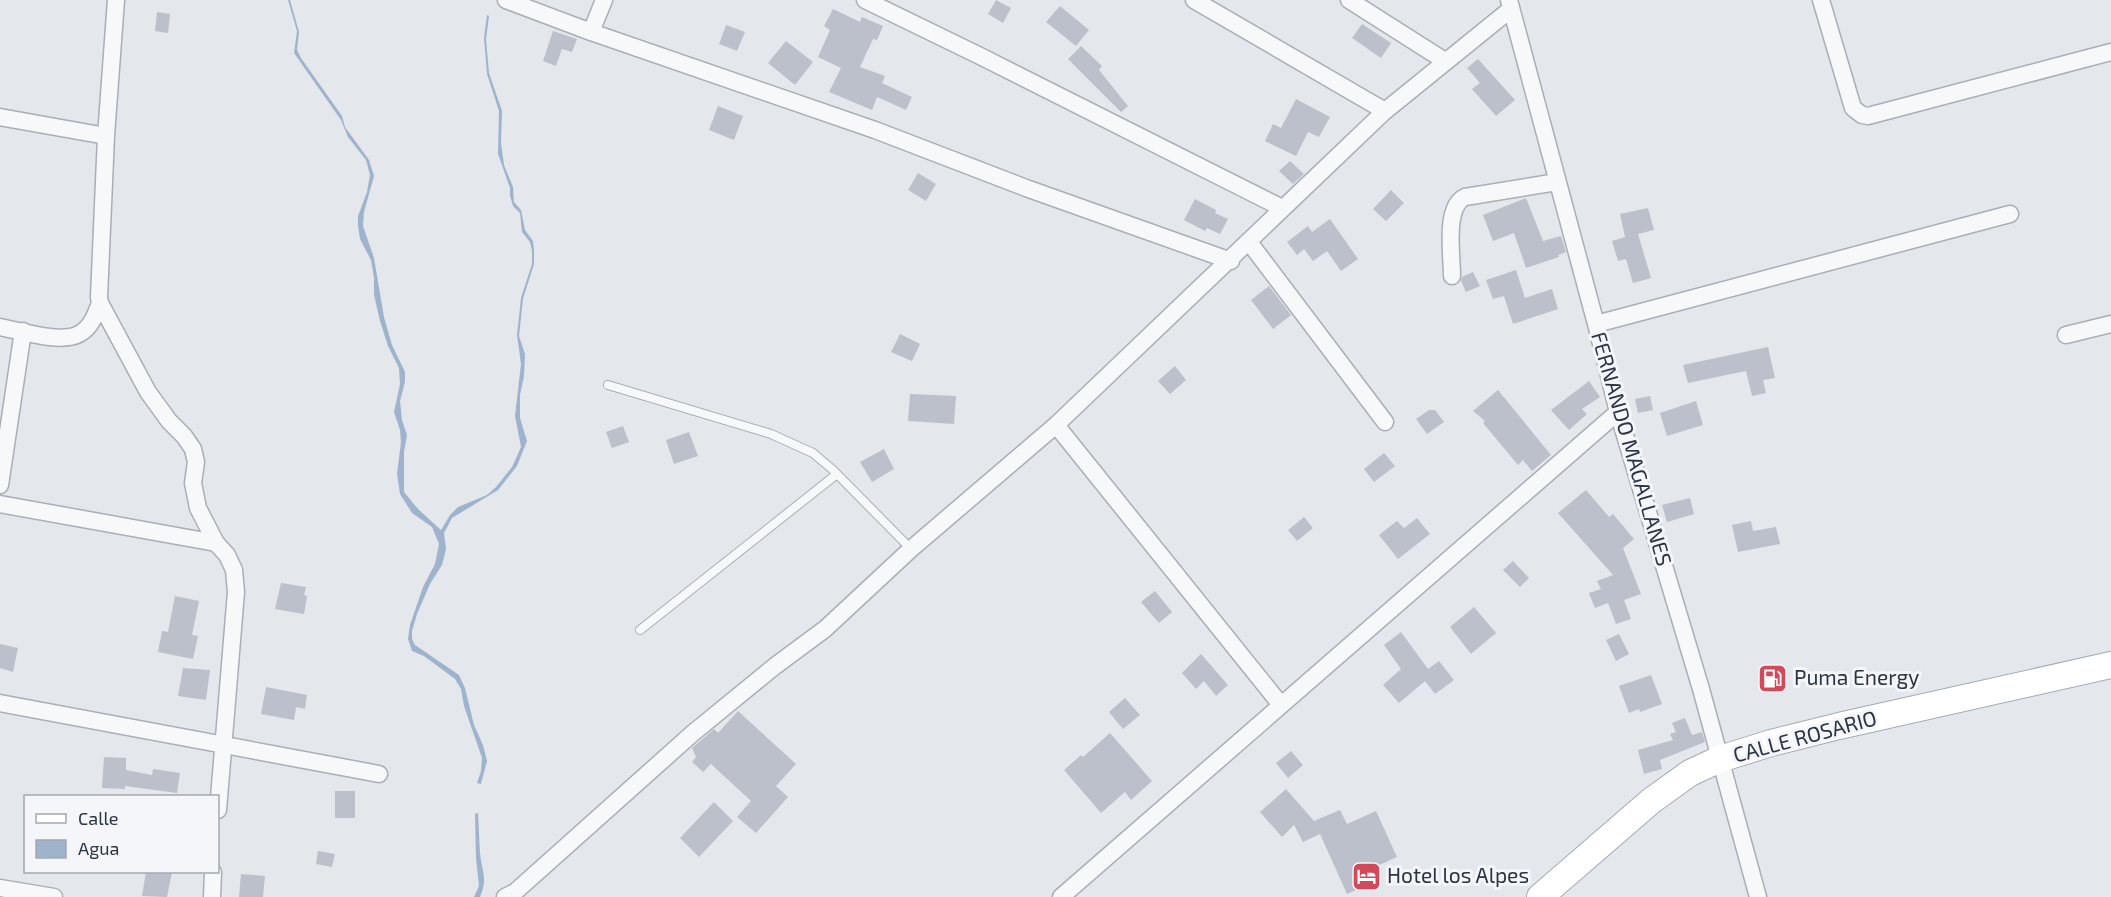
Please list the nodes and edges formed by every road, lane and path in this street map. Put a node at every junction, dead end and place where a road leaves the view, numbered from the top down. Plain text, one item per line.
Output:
1 (116, 0) edge
2 (506, 0) edge
3 (604, 0) edge
4 (865, 0) edge
5 (1194, 0) edge
6 (1349, 0) edge
7 (1821, 0) edge
8 (1510, 4) edge
9 (591, 32) junction
10 (2111, 52) edge
11 (1445, 61) junction
12 (1385, 111) junction
13 (0, 117) edge
14 (106, 136) junction
15 (1557, 182) junction
16 (1282, 208) junction
17 (2010, 214) dead end
18 (1249, 242) junction
19 (1231, 261) junction
20 (1452, 276) dead end
21 (100, 303) junction
22 (1596, 324) junction
23 (2111, 324) edge
24 (0, 327) edge
25 (22, 331) junction
26 (2066, 334) dead end
27 (608, 385) dead end
28 (1618, 412) junction
29 (1385, 422) dead end
30 (1056, 426) junction
31 (837, 474) junction
32 (0, 485) edge
33 (0, 504) edge
34 (216, 543) junction
35 (911, 549) junction
36 (640, 630) dead end
37 (2111, 665) edge
38 (0, 703) edge
39 (1281, 705) junction
40 (222, 744) junction
41 (1720, 759) junction
42 (379, 774) dead end
43 (219, 795) edge
44 (213, 873) edge
45 (0, 888) edge
46 (1554, 889) edge
47 (54, 897) edge
48 (212, 897) edge
49 (505, 897) edge
50 (1061, 897) edge
51 (1758, 897) edge

1 - 14 street
2 - 9 street
3 - 9 street
4 - 16 street
5 - 12 street
6 - 11 street
7 - 10 street
8 - 11 street
8 - 15 street, FERNANDO MAGALLANES
9 - 19 street
11 - 12 street
12 - 16 street
13 - 14 street
14 - 21 street
15 - 20 street
15 - 22 street, FERNANDO MAGALLANES
16 - 18 street
17 - 22 street
18 - 19 street
18 - 29 street
19 - 30 street
21 - 25 street
21 - 34 street
22 - 28 street, FERNANDO MAGALLANES
23 - 26 street
24 - 25 street
25 - 32 street
27 - 31 lane
28 - 39 street
28 - 41 street, FERNANDO MAGALLANES
30 - 35 street
30 - 39 street
31 - 35 lane
31 - 36 lane
33 - 34 street
34 - 40 street
35 - 49 street
37 - 41 main road, CALLE ROSARIO
38 - 40 street
39 - 50 street
40 - 42 street
40 - 43 street
41 - 46 main road, CALLE ROSARIO
41 - 51 street, FERNANDO MAGALLANES
44 - 48 street
45 - 47 street

